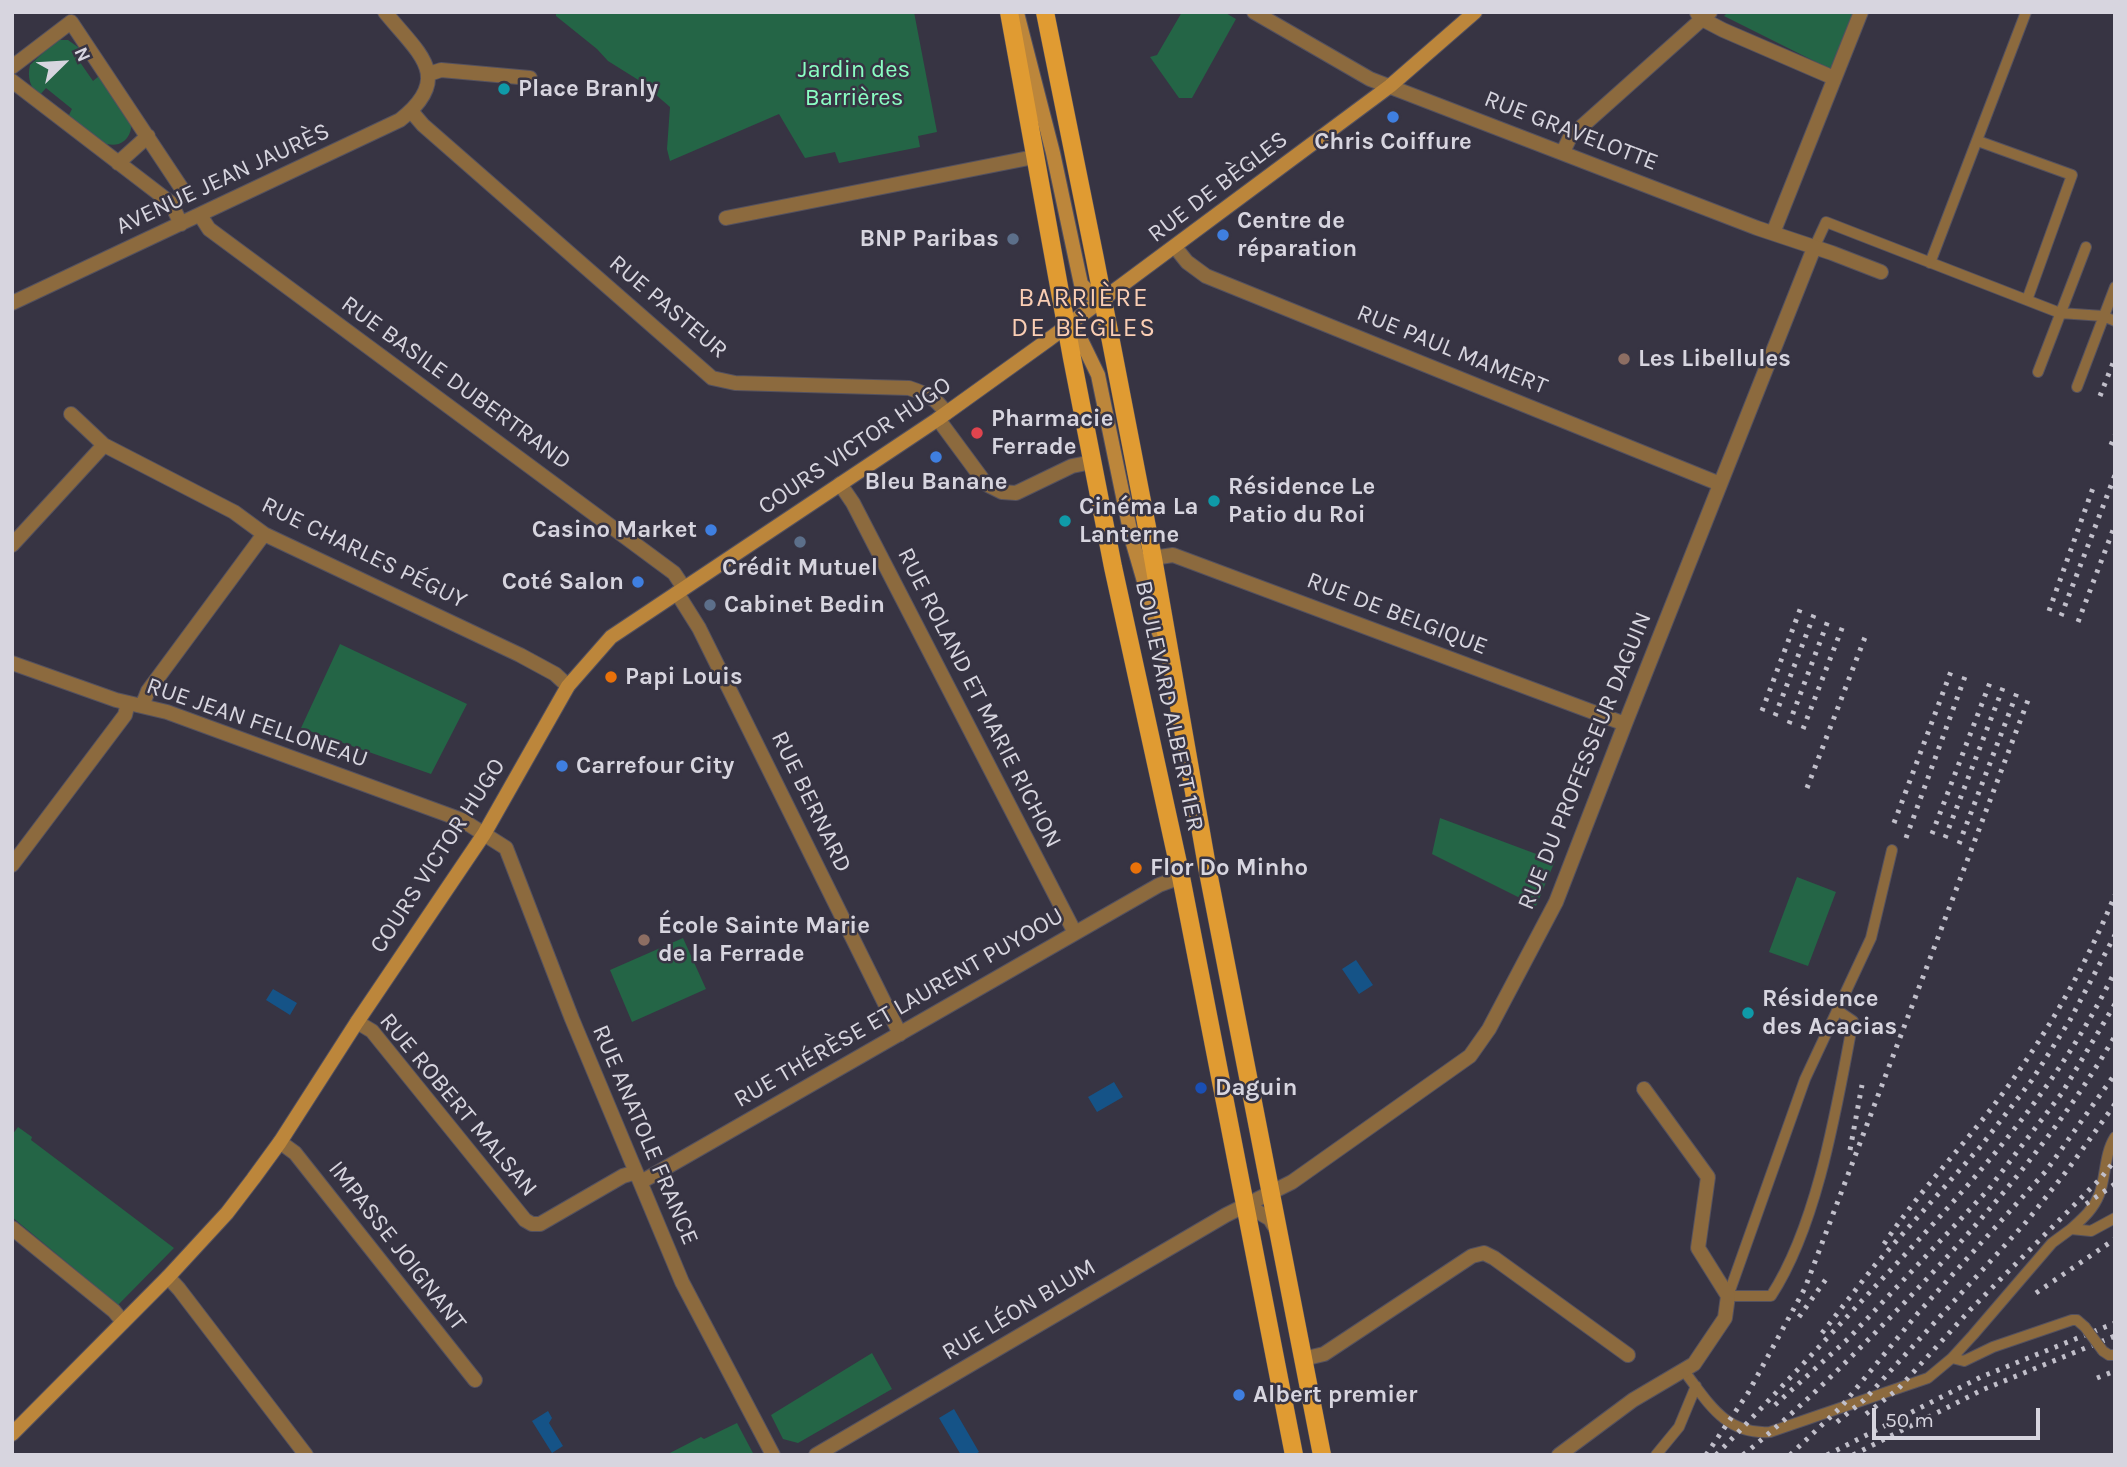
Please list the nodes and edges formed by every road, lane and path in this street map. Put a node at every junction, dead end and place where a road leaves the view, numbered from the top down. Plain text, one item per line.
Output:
1 (386, 12) edge
2 (1009, 12) edge
3 (1016, 12) edge
4 (1045, 12) edge
5 (1254, 12) edge
6 (1475, 12) edge
7 (1861, 12) edge
8 (2026, 12) edge
9 (1703, 14) edge
10 (68, 17) edge
11 (12, 67) edge
12 (429, 74) junction
13 (530, 78) dead end
14 (1834, 78) junction
15 (12, 81) edge
16 (1390, 86) junction
17 (411, 111) junction
18 (148, 136) junction
19 (1978, 141) junction
20 (1563, 152) junction
21 (1034, 157) junction
22 (118, 163) junction
23 (186, 195) dead end
24 (200, 215) junction
25 (726, 218) dead end
26 (181, 224) junction
27 (1773, 233) junction
28 (1175, 247) junction
29 (2086, 247) dead end
30 (1814, 248) junction
31 (1930, 263) junction
32 (1881, 272) dead end
33 (2115, 287) edge
34 (1103, 300) junction
35 (2027, 300) junction
36 (12, 303) edge
37 (2060, 313) junction
38 (2103, 316) junction
39 (2115, 321) edge
40 (1066, 327) junction
41 (2038, 372) dead end
42 (2077, 387) dead end
43 (980, 388) joint
44 (71, 414) dead end
45 (942, 416) junction
46 (104, 445) junction
47 (1092, 462) junction
48 (841, 484) junction
49 (1720, 484) junction
50 (264, 534) junction
51 (12, 545) edge
52 (1153, 558) junction
53 (681, 591) junction
54 (12, 663) edge
55 (1173, 681) junction
56 (568, 686) junction
57 (135, 705) junction
58 (1625, 724) junction
59 (484, 834) junction
60 (1892, 850) dead end
61 (12, 865) edge
62 (1181, 877) junction
63 (1075, 933) junction
64 (1837, 1010) junction
65 (357, 1022) junction
66 (900, 1034) junction
67 (1644, 1089) dead end
68 (2115, 1136) edge
69 (281, 1142) junction
70 (638, 1177) junction
71 (1270, 1193) junction
72 (1245, 1205) junction
73 (2115, 1218) edge
74 (12, 1228) edge
75 (2071, 1229) junction
76 (1278, 1231) junction
77 (168, 1277) junction
78 (1728, 1296) junction
79 (123, 1322) junction
80 (1628, 1355) dead end
81 (2115, 1355) edge
82 (1952, 1358) junction
83 (1303, 1359) junction
84 (1684, 1371) junction
85 (475, 1380) dead end
86 (1696, 1386) junction
87 (12, 1434) edge
88 (306, 1455) edge
89 (773, 1455) edge
90 (816, 1455) edge
91 (1294, 1455) edge
92 (1322, 1455) edge
93 (1559, 1455) edge
94 (1656, 1455) edge

1 - 12 street
2 - 21 main road, BOULEVARD ALBERT 1ER
3 - 34 street
4 - 34 main road, BOULEVARD ALBERT 1ER
5 - 16 street, RUE GRAVELOTTE
6 - 16 street, RUE DE BÈGLES
7 - 14 street
8 - 19 lane
9 - 14 street
9 - 20 street
10 - 11 street
10 - 18 street
12 - 13 street
12 - 17 street, AVENUE JEAN JAURÈS
14 - 27 street
15 - 22 street
16 - 20 street, RUE GRAVELOTTE
16 - 28 street, RUE DE BÈGLES
17 - 24 street, AVENUE JEAN JAURÈS
17 - 45 street, RUE PASTEUR
18 - 22 street
18 - 23 street
19 - 31 lane
19 - 35 lane
20 - 27 street, RUE GRAVELOTTE
21 - 25 street
21 - 40 main road, BOULEVARD ALBERT 1ER
22 - 26 street
24 - 26 street, AVENUE JEAN JAURÈS
24 - 53 street, RUE BASILE DUBERTRAND
26 - 36 street, AVENUE JEAN JAURÈS
27 - 30 street, RUE GRAVELOTTE
28 - 34 street, RUE DE BÈGLES
28 - 49 street, RUE PAUL MAMERT
29 - 37 lane
30 - 31 lane
30 - 32 street, RUE GRAVELOTTE
30 - 49 street, RUE DU PROFESSEUR DAGUIN
31 - 35 lane
33 - 38 lane
34 - 40 street, RUE DE BÈGLES
34 - 52 main road, BOULEVARD ALBERT 1ER
35 - 37 lane
37 - 38 lane
37 - 41 lane
38 - 39 lane
38 - 42 lane
40 - 43 street, RUE DE BÈGLES
40 - 47 main road, BOULEVARD ALBERT 1ER
40 - 55 street
43 - 45 street, COURS VICTOR HUGO
44 - 46 street, RUE CHARLES PÉGUY
45 - 47 street, RUE PASTEUR
45 - 48 street, COURS VICTOR HUGO
46 - 50 street, RUE CHARLES PÉGUY
46 - 51 street
47 - 62 main road, BOULEVARD ALBERT 1ER
48 - 53 street, COURS VICTOR HUGO
48 - 63 street, RUE ROLAND ET MARIE RICHON
49 - 58 street, RUE DU PROFESSEUR DAGUIN
50 - 56 street, RUE CHARLES PÉGUY
50 - 57 street
52 - 55 main road, BOULEVARD ALBERT 1ER
52 - 58 street, RUE DE BELGIQUE
53 - 56 street, COURS VICTOR HUGO
53 - 66 street, RUE BERNARD
54 - 57 street, RUE JEAN FELLONEAU
55 - 71 main road, BOULEVARD ALBERT 1ER
56 - 59 street, COURS VICTOR HUGO
57 - 59 street, RUE JEAN FELLONEAU
57 - 61 street
58 - 71 street, RUE DU PROFESSEUR DAGUIN
59 - 65 street, COURS VICTOR HUGO
59 - 70 street, RUE ANATOLE FRANCE
60 - 64 lane
62 - 63 street, RUE THÉRÈSE ET LAURENT PUYOOU
62 - 72 main road, BOULEVARD ALBERT 1ER
63 - 66 street, RUE THÉRÈSE ET LAURENT PUYOOU
64 - 78 lane
64 - 78 lane
65 - 69 street, COURS VICTOR HUGO
65 - 70 street, RUE ROBERT MALSAN
66 - 70 street, RUE THÉRÈSE ET LAURENT PUYOOU
67 - 78 street
68 - 75 lane
69 - 77 street, COURS VICTOR HUGO
69 - 85 street, IMPASSE JOIGNANT
70 - 89 street, RUE ANATOLE FRANCE
71 - 72 street
71 - 76 main road, BOULEVARD ALBERT 1ER
72 - 76 street
72 - 90 street, RUE LÉON BLUM
72 - 91 main road, BOULEVARD ALBERT 1ER
73 - 75 lane
74 - 79 street
75 - 82 lane
76 - 83 main road, BOULEVARD ALBERT 1ER
77 - 79 street, COURS VICTOR HUGO
77 - 88 street
78 - 84 street
79 - 87 street, COURS VICTOR HUGO
80 - 83 street
81 - 82 lane, bridge
82 - 86 lane
83 - 92 main road, BOULEVARD ALBERT 1ER
84 - 86 lane
84 - 93 street
86 - 94 lane

